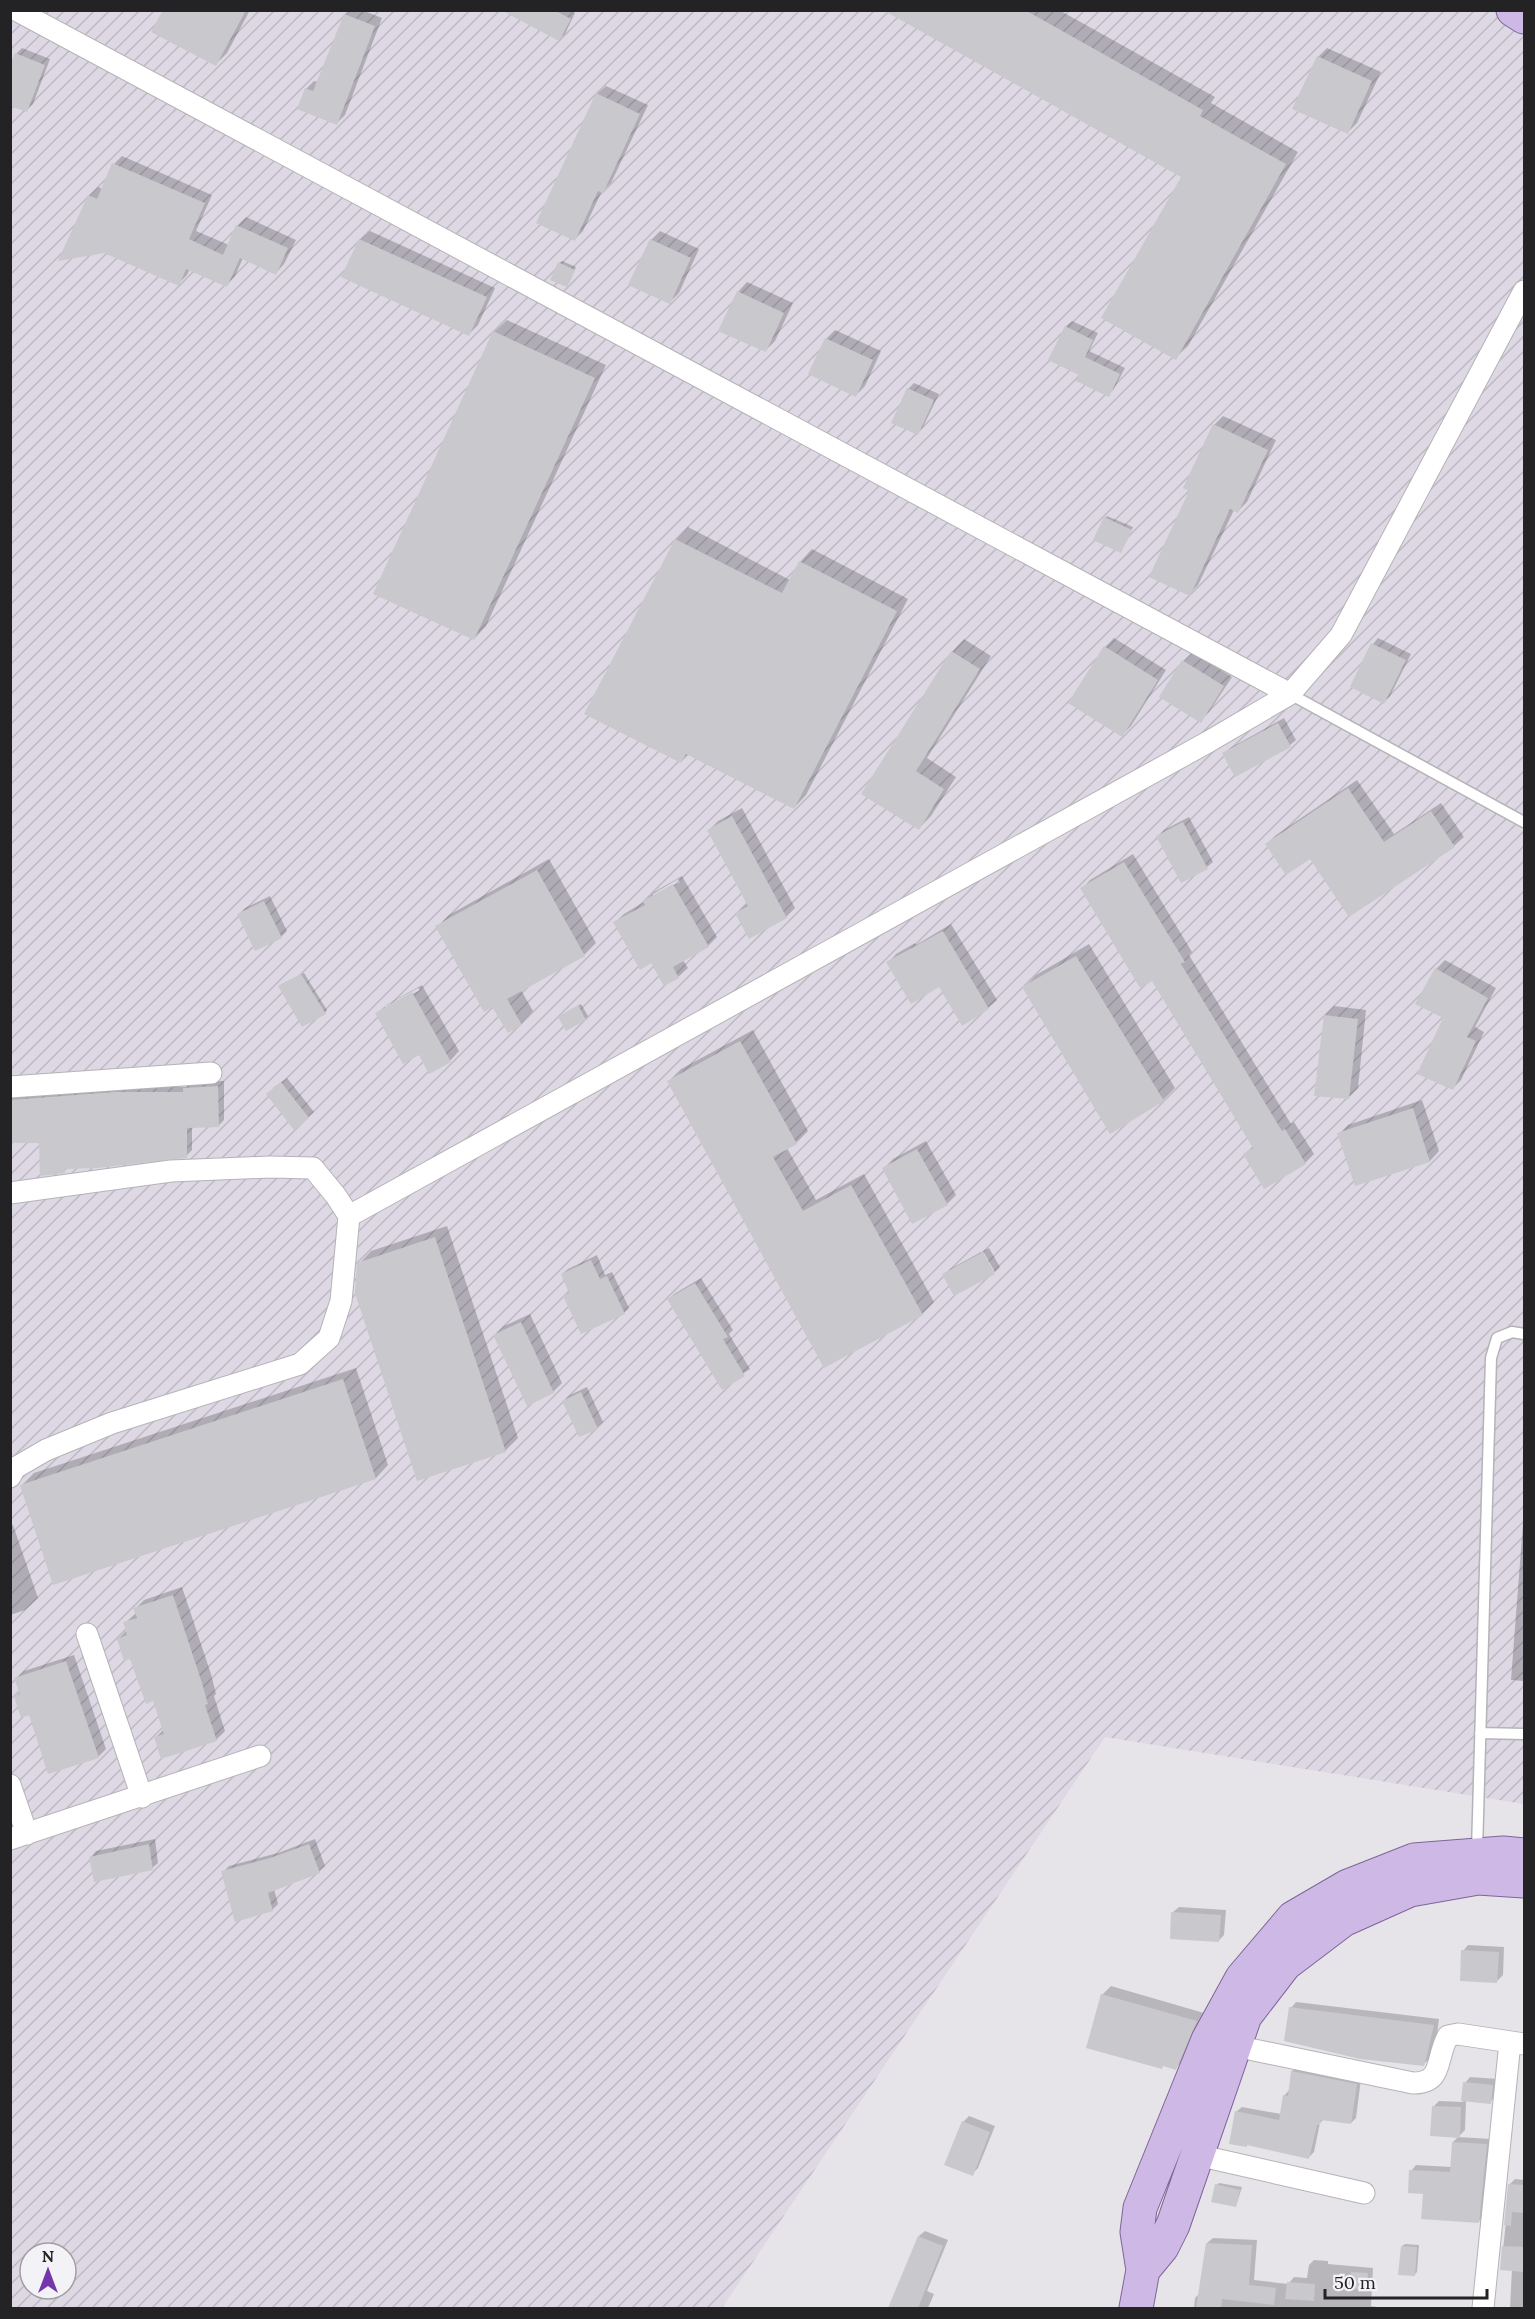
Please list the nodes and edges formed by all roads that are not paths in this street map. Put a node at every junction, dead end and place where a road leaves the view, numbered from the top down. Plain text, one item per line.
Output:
1 (16, 10) edge
2 (1513, 10) edge
3 (1524, 17) edge
4 (1524, 291) edge
5 (1290, 694) junction
6 (1524, 822) edge
7 (211, 1073) dead end
8 (10, 1087) edge
9 (10, 1193) edge
10 (349, 1216) junction
11 (1524, 1334) edge
12 (10, 1477) edge
13 (87, 1634) dead end
14 (1480, 1733) junction
15 (1524, 1734) edge
16 (260, 1756) dead end
17 (10, 1785) edge
18 (142, 1797) junction
19 (19, 1837) edge
20 (1524, 1855) edge
21 (1477, 1867) junction
22 (1524, 1881) edge
23 (1517, 2043) edge
24 (1235, 2046) junction
25 (1197, 2155) junction
26 (1364, 2193) dead end
27 (1143, 2270) junction
28 (1136, 2308) edge
29 (1483, 2308) edge

1 - 5 street
2 - 3 main road
4 - 5 street
5 - 6 lane
5 - 10 street
7 - 8 street
9 - 10 street
10 - 12 street
11 - 14 lane
13 - 18 street
14 - 15 lane
14 - 21 lane
16 - 18 street
17 - 19 street
18 - 19 street
20 - 21 main road
21 - 22 main road
21 - 24 main road
21 - 27 main road
23 - 24 street
23 - 29 street
24 - 25 main road
25 - 26 street
25 - 27 main road
27 - 28 main road

